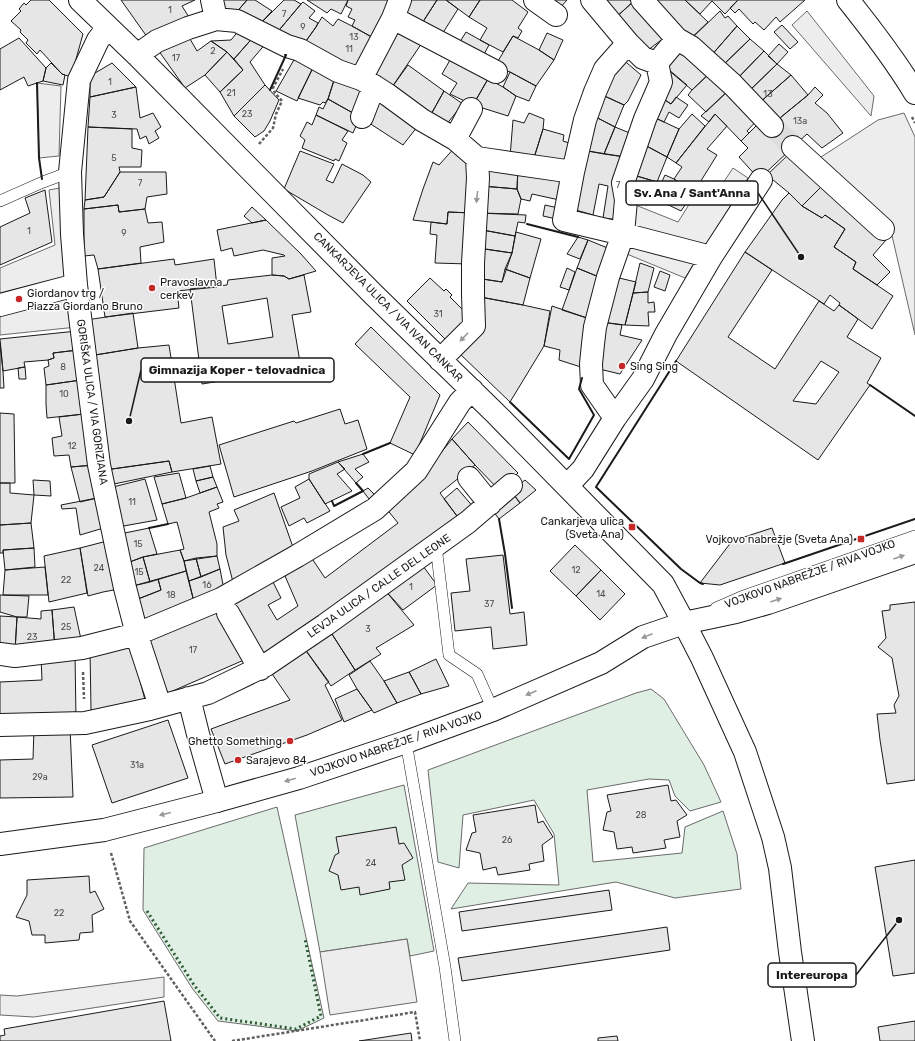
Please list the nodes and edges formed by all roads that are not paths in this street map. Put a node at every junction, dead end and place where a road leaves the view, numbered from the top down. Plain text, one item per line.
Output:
1 (80, 0) edge
2 (535, 0) edge
3 (592, 0) edge
4 (848, 0) edge
5 (646, 2) edge
6 (396, 9) edge
7 (214, 10) edge
8 (556, 16) dead end
9 (108, 27) junction
10 (677, 39) junction
11 (628, 44) junction
12 (137, 55) junction
13 (657, 63) junction
14 (496, 72) dead end
15 (367, 82) junction
16 (915, 93) edge
17 (471, 109) dead end
18 (362, 117) dead end
19 (772, 126) tunnel mouth
20 (455, 139) junction
21 (793, 147) tunnel mouth
22 (477, 158) junction
23 (70, 172) junction
24 (573, 172) junction
25 (761, 180) dead end
26 (0, 201) edge
27 (883, 229) dead end
28 (623, 234) junction
29 (712, 257) junction
30 (76, 284) junction
31 (0, 305) edge
32 (440, 360) junction
33 (472, 390) junction
34 (615, 418) junction
35 (469, 478) dead end
36 (567, 486) junction
37 (915, 536) edge
38 (436, 546) junction
39 (915, 552) edge
40 (228, 613) dead end
41 (684, 623) junction
42 (137, 634) junction
43 (0, 654) edge
44 (263, 667) junction
45 (189, 698) junction
46 (160, 706) junction
47 (493, 710) junction
48 (0, 724) edge
49 (406, 742) junction
50 (217, 801) junction
51 (0, 844) edge
52 (455, 1041) edge
53 (803, 1041) edge

1 - 9 street, CANKARJEVA ULICA / VIA IVAN CANKAR
2 - 8 street
3 - 11 street
4 - 16 street
5 - 10 street
6 - 14 street
6 - 15 street
7 - 12 street
7 - 15 street
9 - 12 street, CANKARJEVA ULICA / VIA IVAN CANKAR
9 - 23 street, GORIŠKA ULICA / VIA GORIZIANA
10 - 13 street
10 - 19 street
11 - 13 street
11 - 24 street
12 - 32 street, CANKARJEVA ULICA / VIA IVAN CANKAR
13 - 28 street
15 - 18 street
15 - 20 street
17 - 20 street
20 - 22 street
21 - 27 street
22 - 24 street
22 -> 32 street
23 - 26 lane
23 - 30 street, GORIŠKA ULICA / VIA GORIZIANA
24 - 28 street
25 - 29 street
28 - 29 street
28 - 34 street
29 - 34 street
30 - 31 street
30 - 42 street, GORIŠKA ULICA / VIA GORIZIANA
32 - 33 street, CANKARJEVA ULICA / VIA IVAN CANKAR
33 - 36 street, CANKARJEVA ULICA / VIA IVAN CANKAR
33 - 42 street
34 - 36 street
35 - 38 street, LEVJA ULICA / CALLE DEL LEONE
36 - 41 street, CANKARJEVA ULICA / VIA IVAN CANKAR
37 - 41 lane, VOJKOVO NABREŽJE / RIVA VOJKO
38 - 44 street, LEVJA ULICA / CALLE DEL LEONE
38 - 47 lane
41 -> 39 street, VOJKOVO NABREŽJE / RIVA VOJKO
40 - 44 street
41 -> 47 street, VOJKOVO NABREŽJE / RIVA VOJKO
41 - 53 street
42 - 43 street
42 - 46 street, GORIŠKA ULICA / VIA GORIZIANA
44 - 45 street, LEVJA ULICA / CALLE DEL LEONE
45 - 46 street, LEVJA ULICA / CALLE DEL LEONE
45 - 50 street
46 - 48 street, LEVJA ULICA / CALLE DEL LEONE
47 - 49 street, VOJKOVO NABREŽJE / RIVA VOJKO
49 -> 50 street, VOJKOVO NABREŽJE / RIVA VOJKO
49 - 52 lane
50 -> 51 street, VOJKOVO NABREŽJE / RIVA VOJKO

